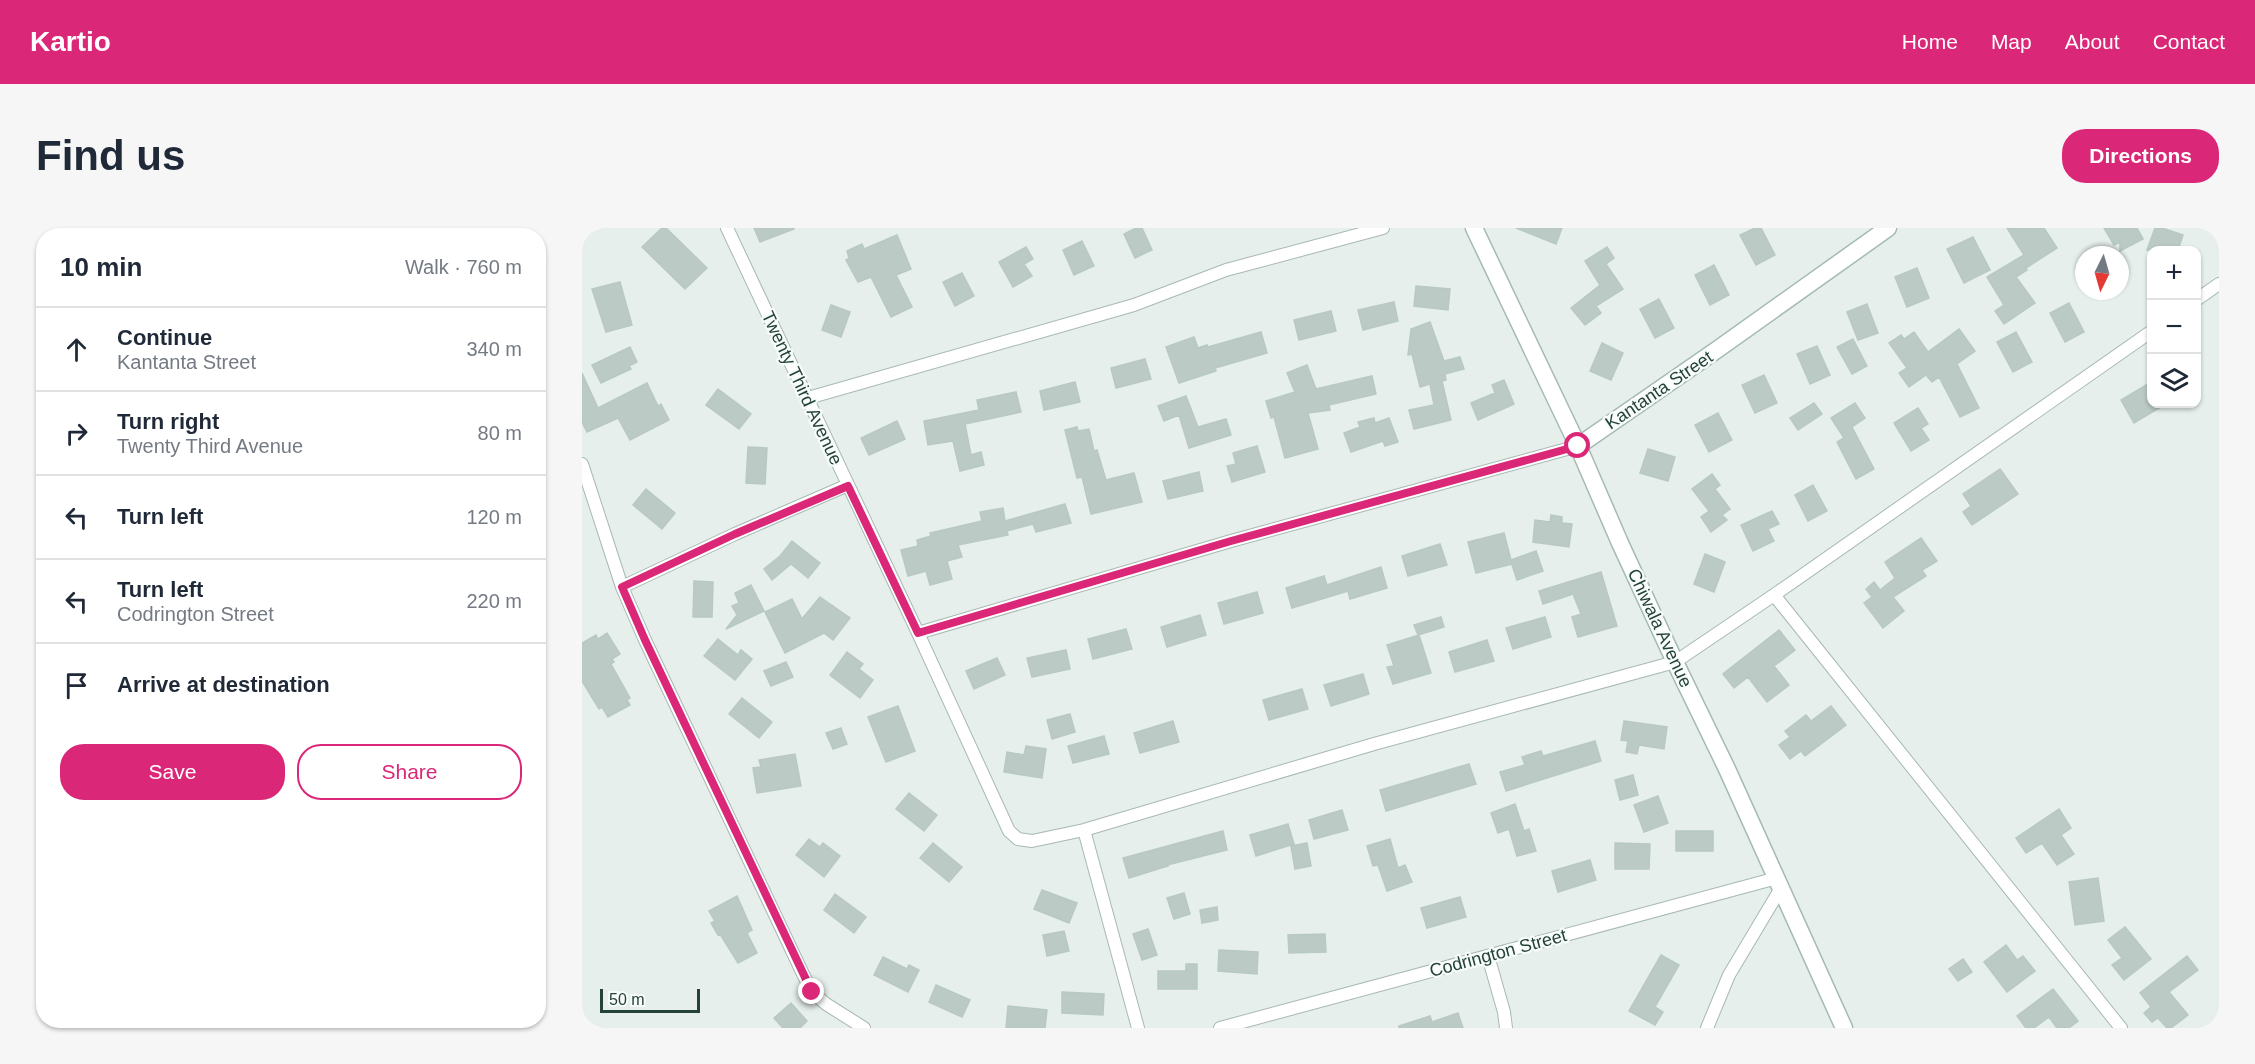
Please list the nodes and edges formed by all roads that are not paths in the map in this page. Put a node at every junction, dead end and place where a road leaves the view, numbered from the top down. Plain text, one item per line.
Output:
1 (727, 228) edge
2 (1383, 228) edge
3 (1474, 228) edge
4 (1888, 228) edge
5 (2219, 284) edge
6 (2201, 297) edge
7 (2147, 334) edge
8 (808, 398) junction
9 (1578, 446) junction
10 (582, 464) edge
11 (848, 486) junction
12 (622, 587) junction
13 (1774, 596) junction
14 (918, 633) junction
15 (1675, 662) junction
16 (1084, 830) junction
17 (1779, 883) junction
18 (1488, 956) junction
19 (864, 1028) edge
20 (1138, 1028) edge
21 (1220, 1028) edge
22 (1506, 1028) edge
23 (1707, 1028) edge
24 (1844, 1028) edge
25 (2121, 1028) edge

1 - 8 street, Twenty Third Avenue
2 - 8 street
3 - 9 main road, Chiwala Avenue
4 - 9 main road, Kantanta Street
5 - 6 street
7 - 13 street
8 - 11 street, Twenty Third Avenue
9 - 14 street, Kantanta Street
9 - 15 main road, Chiwala Avenue
10 - 12 street
11 - 12 street
11 - 14 street, Twenty Third Avenue
12 - 19 street
13 - 15 street
13 - 25 street
14 - 16 street, Twenty Third Avenue
15 - 16 street
15 - 17 main road, Chiwala Avenue
16 - 20 street
17 - 18 street, Codrington Street
17 - 23 street
17 - 24 main road, Chiwala Avenue
18 - 21 street, Codrington Street
18 - 22 street

